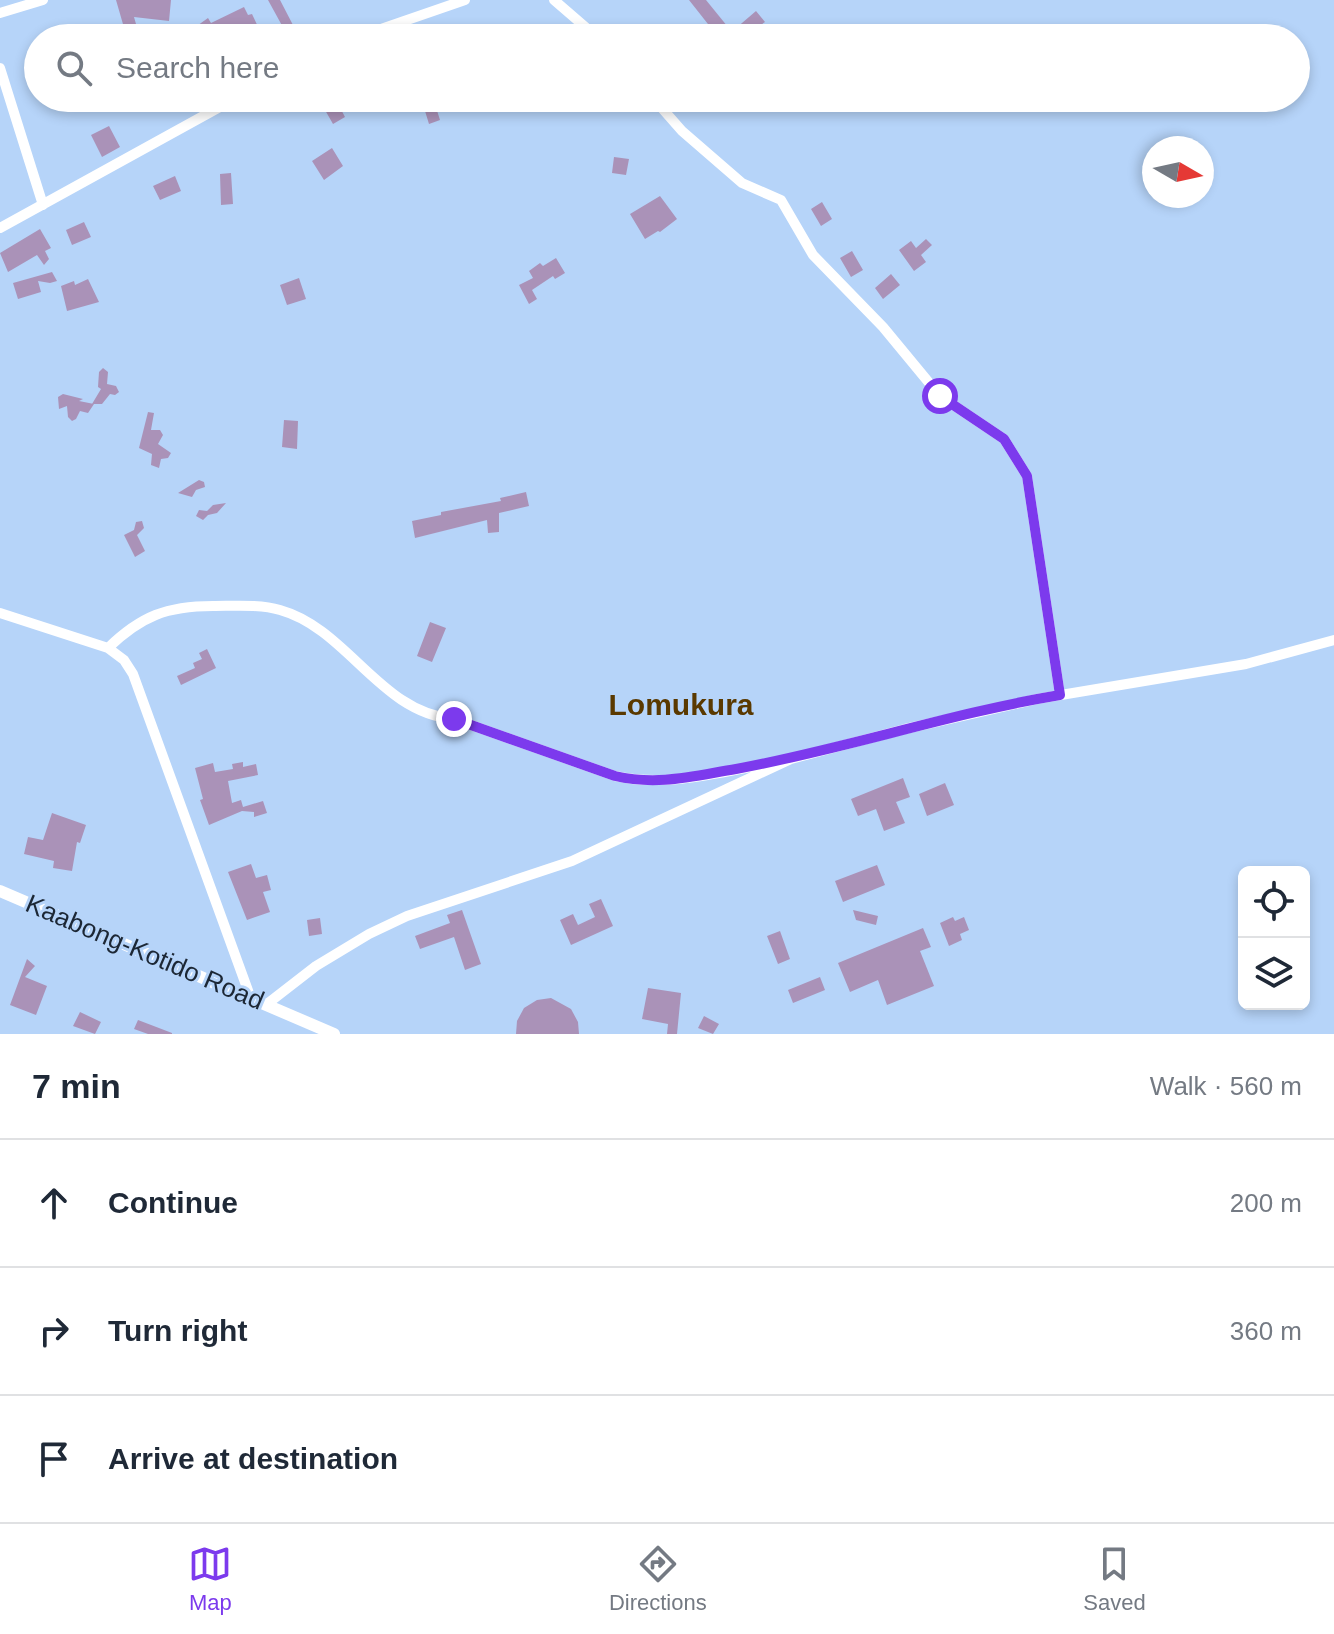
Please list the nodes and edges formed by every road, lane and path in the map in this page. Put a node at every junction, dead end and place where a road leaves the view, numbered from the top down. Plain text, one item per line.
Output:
1 (43, 0) edge
2 (465, 0) edge
3 (554, 0) edge
4 (0, 13) edge
5 (396, 24) edge
6 (582, 24) edge
7 (0, 68) edge
8 (211, 112) edge
9 (665, 112) edge
10 (43, 205) junction
11 (0, 228) edge
12 (0, 613) edge
13 (1334, 640) edge
14 (108, 648) junction
15 (1060, 695) junction
16 (791, 759) junction
17 (0, 891) edge
18 (250, 996) junction
19 (267, 1004) junction
20 (334, 1034) edge

1 - 4 street
2 - 5 street
3 - 6 street
7 - 10 street
8 - 10 street
9 - 15 street
10 - 11 street
12 - 14 street
13 - 15 street
14 - 16 street
14 - 18 street
15 - 16 street
16 - 19 street
17 - 18 street, Kaabong-Kotido Road
18 - 19 street, Kaabong-Kotido Road
19 - 20 street, Kaabong-Kotido Road

